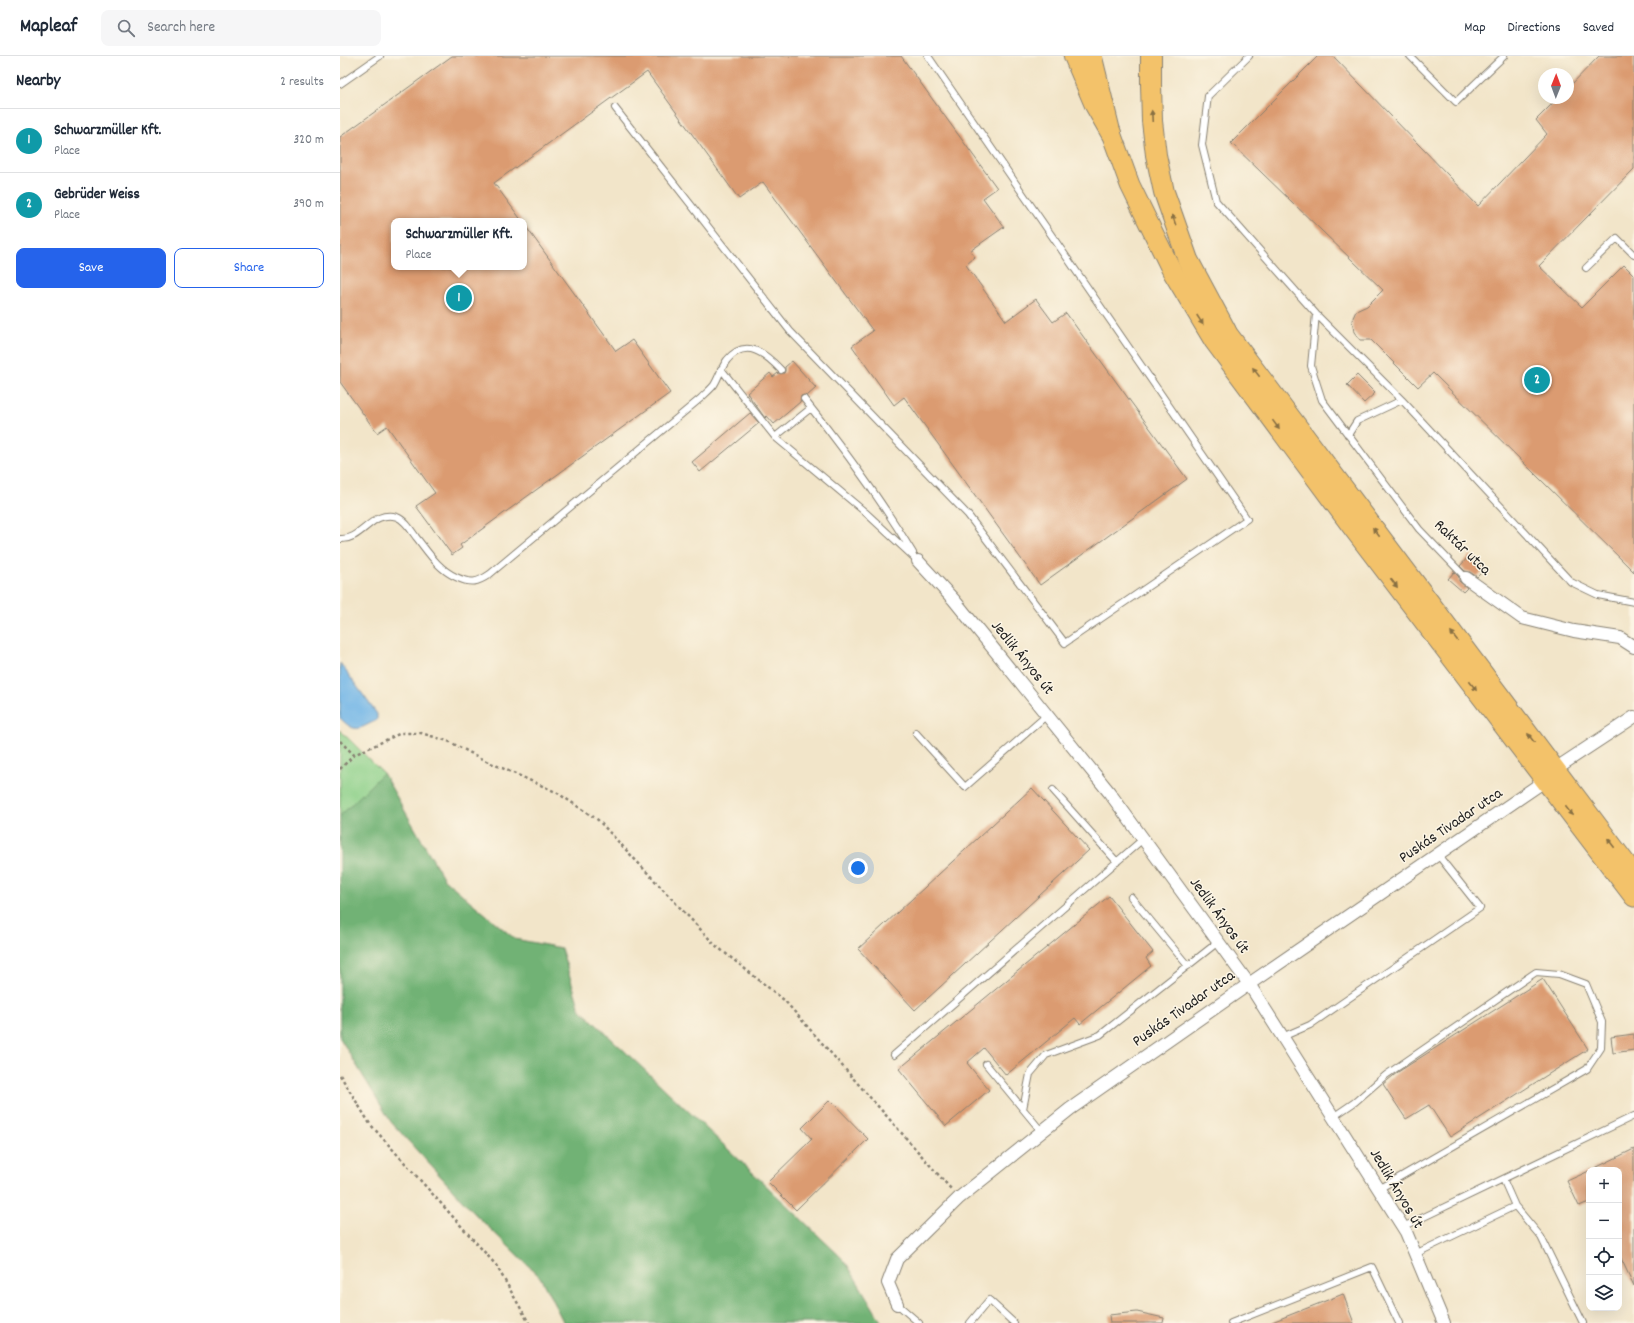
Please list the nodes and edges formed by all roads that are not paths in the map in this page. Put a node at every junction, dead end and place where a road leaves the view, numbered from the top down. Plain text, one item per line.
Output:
1 (380, 56) edge
2 (928, 56) edge
3 (1074, 56) edge
4 (1092, 56) edge
5 (1103, 56) edge
6 (1152, 56) edge
7 (1249, 56) edge
8 (1410, 56) edge
9 (1504, 56) edge
10 (340, 84) edge
11 (615, 108) dead end
12 (1111, 133) junction
13 (1634, 255) edge
14 (1586, 268) dead end
15 (1316, 314) junction
16 (1226, 331) junction
17 (721, 369) junction
18 (781, 370) dead end
19 (804, 399) dead end
20 (1402, 400) junction
21 (811, 408) junction
22 (1348, 436) junction
23 (775, 437) junction
24 (340, 539) edge
25 (918, 561) junction
26 (1466, 578) joint
27 (1634, 602) edge
28 (1634, 647) edge
29 (1047, 716) junction
30 (1634, 717) edge
31 (916, 733) dead end
32 (1550, 775) junction
33 (1053, 790) dead end
34 (1143, 839) junction
35 (1438, 855) junction
36 (1117, 862) junction
37 (1634, 874) edge
38 (1131, 897) dead end
39 (1634, 897) edge
40 (1218, 942) junction
41 (1188, 966) junction
42 (1249, 984) junction
43 (1282, 1037) junction
44 (894, 1055) dead end
45 (986, 1064) dead end
46 (1023, 1109) junction
47 (1634, 1116) edge
48 (1333, 1117) junction
49 (1042, 1132) junction
50 (1503, 1179) junction
51 (1379, 1189) junction
52 (1515, 1206) junction
53 (1402, 1227) junction
54 (1415, 1254) junction
55 (897, 1304) joint
56 (919, 1323) edge
57 (970, 1323) edge
58 (1014, 1323) edge
59 (1231, 1323) edge
60 (1399, 1323) edge
61 (1444, 1323) edge
62 (1582, 1323) edge

1 - 10 lane
2 - 11 lane
3 - 12 highway
4 - 12 main road
5 - 16 main road
16 -> 6 highway
7 - 15 lane
8 - 9 lane
12 -> 32 main road
13 - 14 lane
15 - 20 lane
15 - 22 lane, Raktár utca
32 -> 16 main road
17 - 18 lane
17 - 23 lane
17 - 24 lane
19 - 21 lane
20 - 22 lane
20 - 27 lane
21 - 23 lane
21 - 25 lane
22 - 26 lane, Raktár utca
23 - 25 lane
25 - 29 street, Jedlik Ányos út
26 - 28 street, Raktár utca
29 - 31 lane
29 - 34 street, Jedlik Ányos út
30 - 32 street, Puskás Tivadar utca
32 - 35 street, Puskás Tivadar utca
37 -> 32 main road
32 -> 39 main road
33 - 36 lane
34 - 36 lane
34 - 40 street, Jedlik Ányos út
35 - 42 street, Puskás Tivadar utca
35 - 43 lane
36 - 44 lane
38 - 41 lane
40 - 41 lane
40 - 42 street, Jedlik Ányos út
41 - 46 lane
42 - 43 street, Jedlik Ányos út
42 - 49 street, Puskás Tivadar utca
43 - 48 street, Jedlik Ányos út
45 - 46 lane
46 - 49 lane
47 - 50 lane
48 - 51 street, Jedlik Ányos út
48 - 51 lane
49 - 55 street, Puskás Tivadar utca
50 - 52 lane
50 - 53 lane
51 - 53 street, Jedlik Ányos út
52 - 54 lane
52 - 62 lane
53 - 54 street, Jedlik Ányos út
54 - 61 street, Jedlik Ányos út
55 - 56 lane
57 - 58 lane
59 - 60 lane

